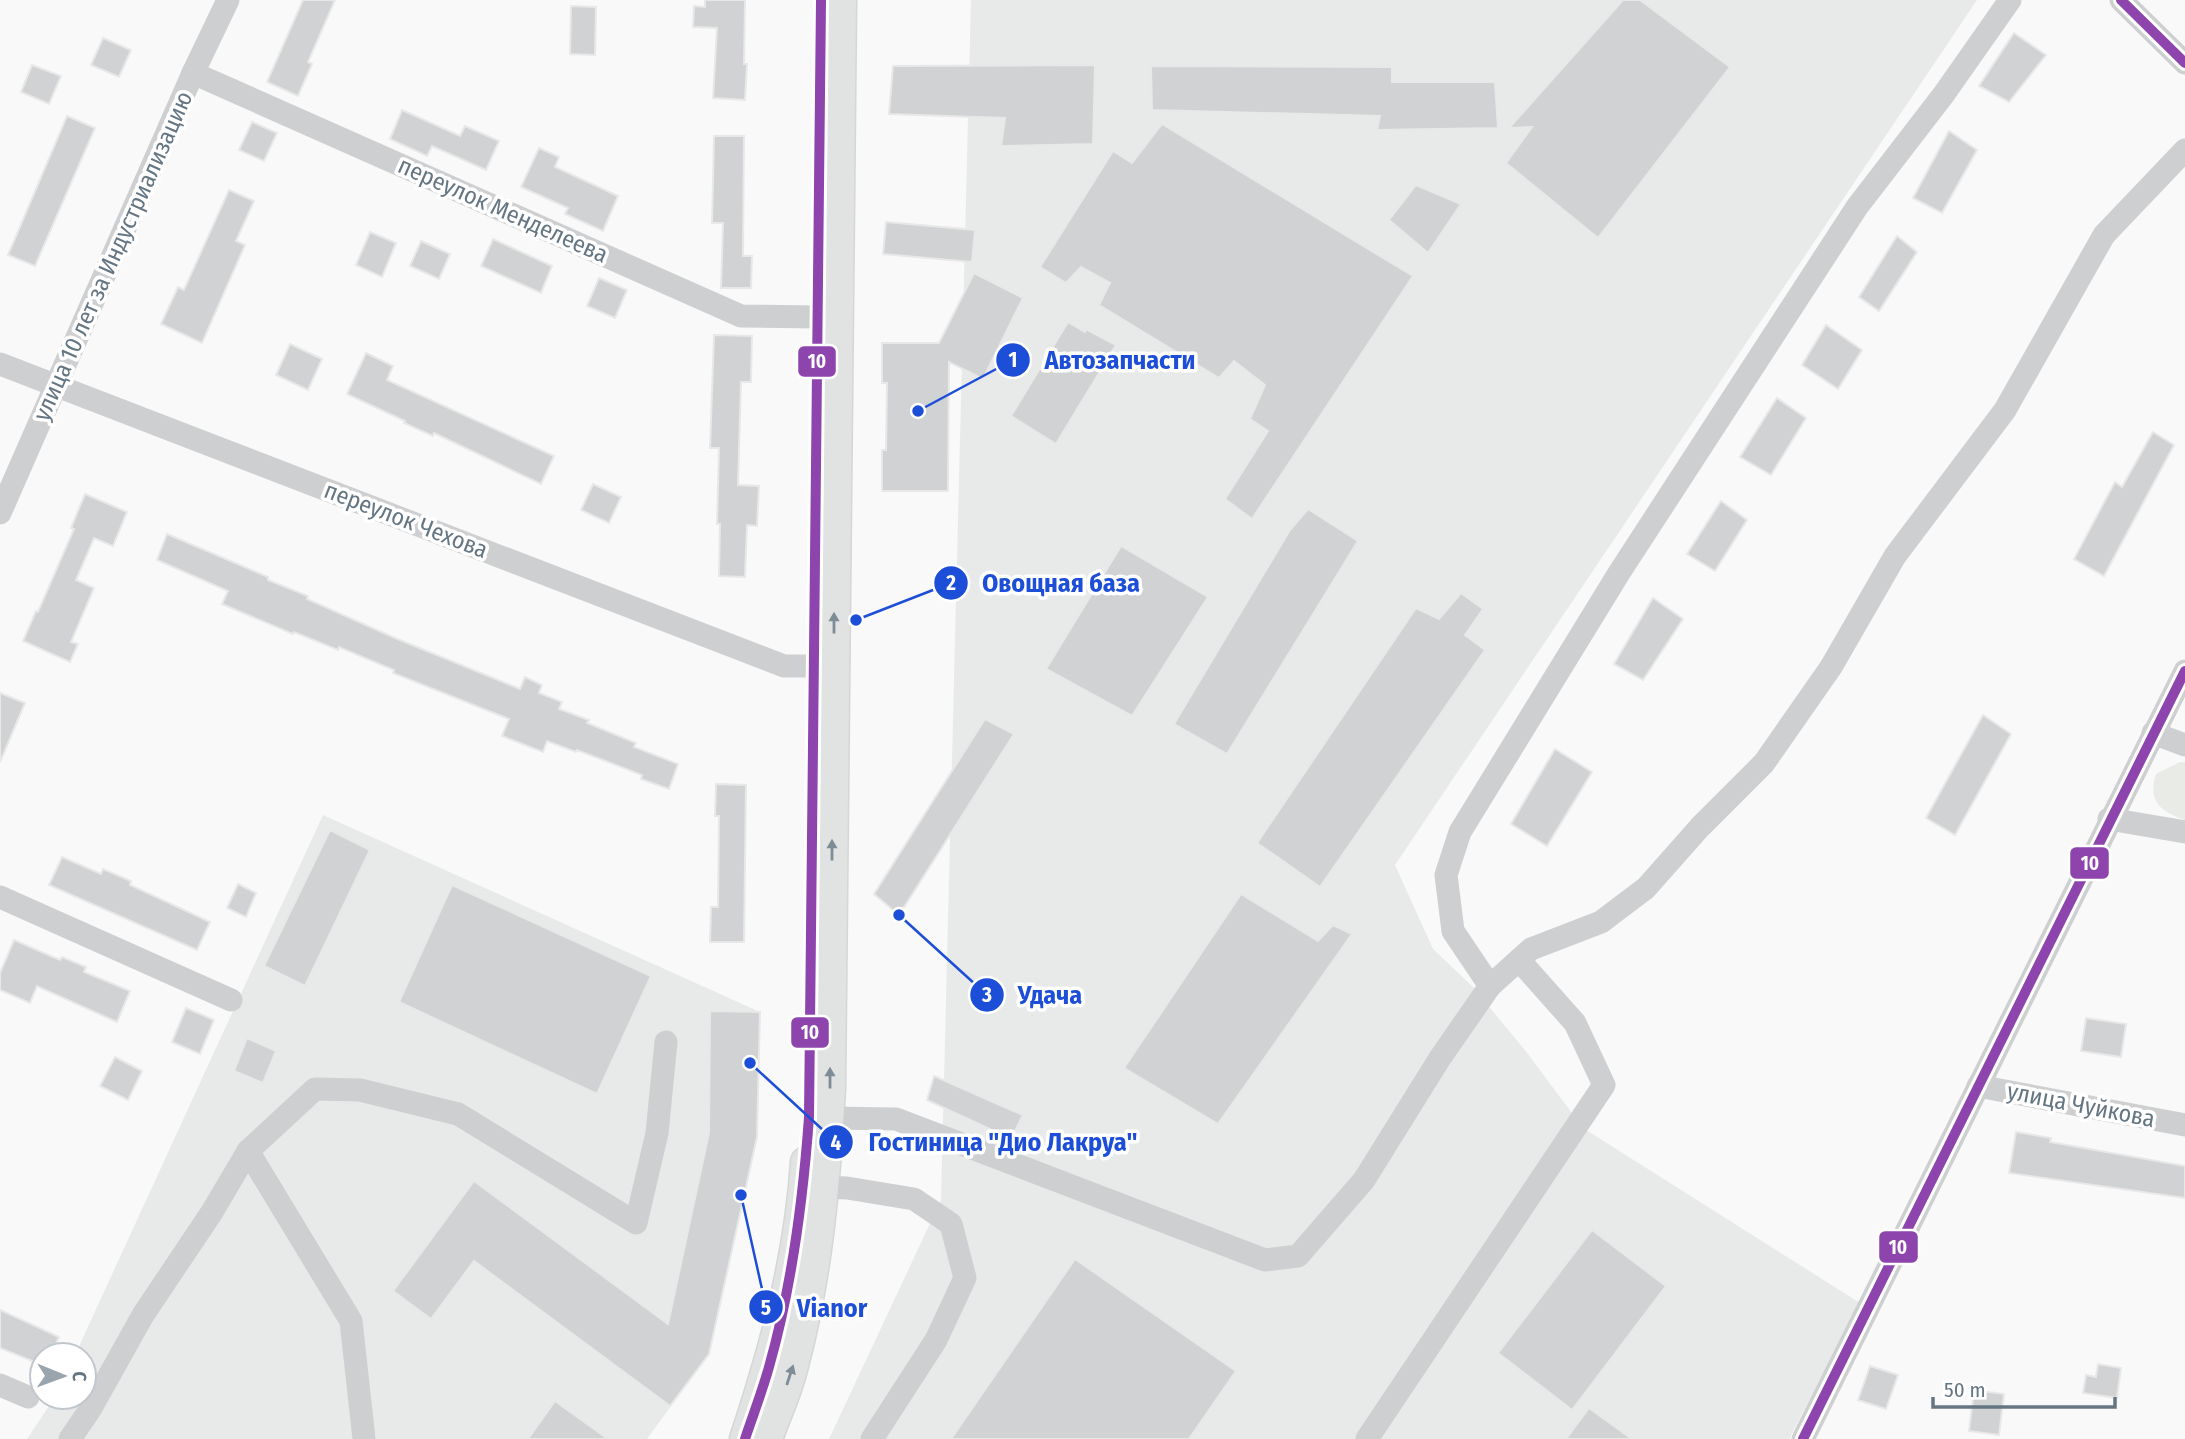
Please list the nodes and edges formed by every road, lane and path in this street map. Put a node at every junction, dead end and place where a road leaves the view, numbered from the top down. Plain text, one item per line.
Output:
1 (228, 0) edge
2 (821, 0) edge
3 (841, 0) edge
4 (2010, 0) edge
5 (2121, 0) edge
6 (2185, 63) edge
7 (193, 74) junction
8 (2185, 150) edge
9 (829, 317) junction
10 (0, 364) edge
11 (56, 386) junction
12 (0, 513) edge
13 (824, 666) junction
14 (2185, 671) edge
15 (2153, 733) junction
16 (2185, 745) edge
17 (2109, 820) junction
18 (2185, 832) edge
19 (0, 897) edge
20 (1519, 960) junction
21 (1490, 986) junction
22 (232, 1000) dead end
23 (666, 1042) dead end
24 (1978, 1086) junction
25 (819, 1117) junction
26 (2185, 1125) edge
27 (248, 1151) junction
28 (824, 1187) junction
29 (0, 1385) edge
30 (28, 1397) dead end
31 (69, 1439) edge
32 (363, 1439) edge
33 (745, 1439) edge
34 (767, 1439) edge
35 (872, 1439) edge
36 (1367, 1439) edge
37 (1803, 1439) edge

1 - 7 street, улица 10 лет за Индустриализацию
2 - 9 main road
3 - 9 main road
4 - 21 street
5 - 6 street
7 - 9 street, переулок Менделеева
7 - 11 street, улица 10 лет за Индустриализацию
8 - 20 street
9 - 13 main road
10 - 11 street, переулок Чехова
11 - 12 street, улица 10 лет за Индустриализацию
11 - 13 street, переулок Чехова
13 - 25 main road
14 - 15 street
15 - 16 street
15 - 17 street
17 - 18 street
17 - 24 street
19 - 22 street
20 - 21 street
20 - 36 street
21 - 25 street
23 - 27 street
24 - 26 street, улица Чуйкова
24 - 37 street
25 - 28 main road
25 - 33 main road
27 - 31 street
27 - 32 street
34 -> 28 main road
28 - 35 street
29 - 30 street

